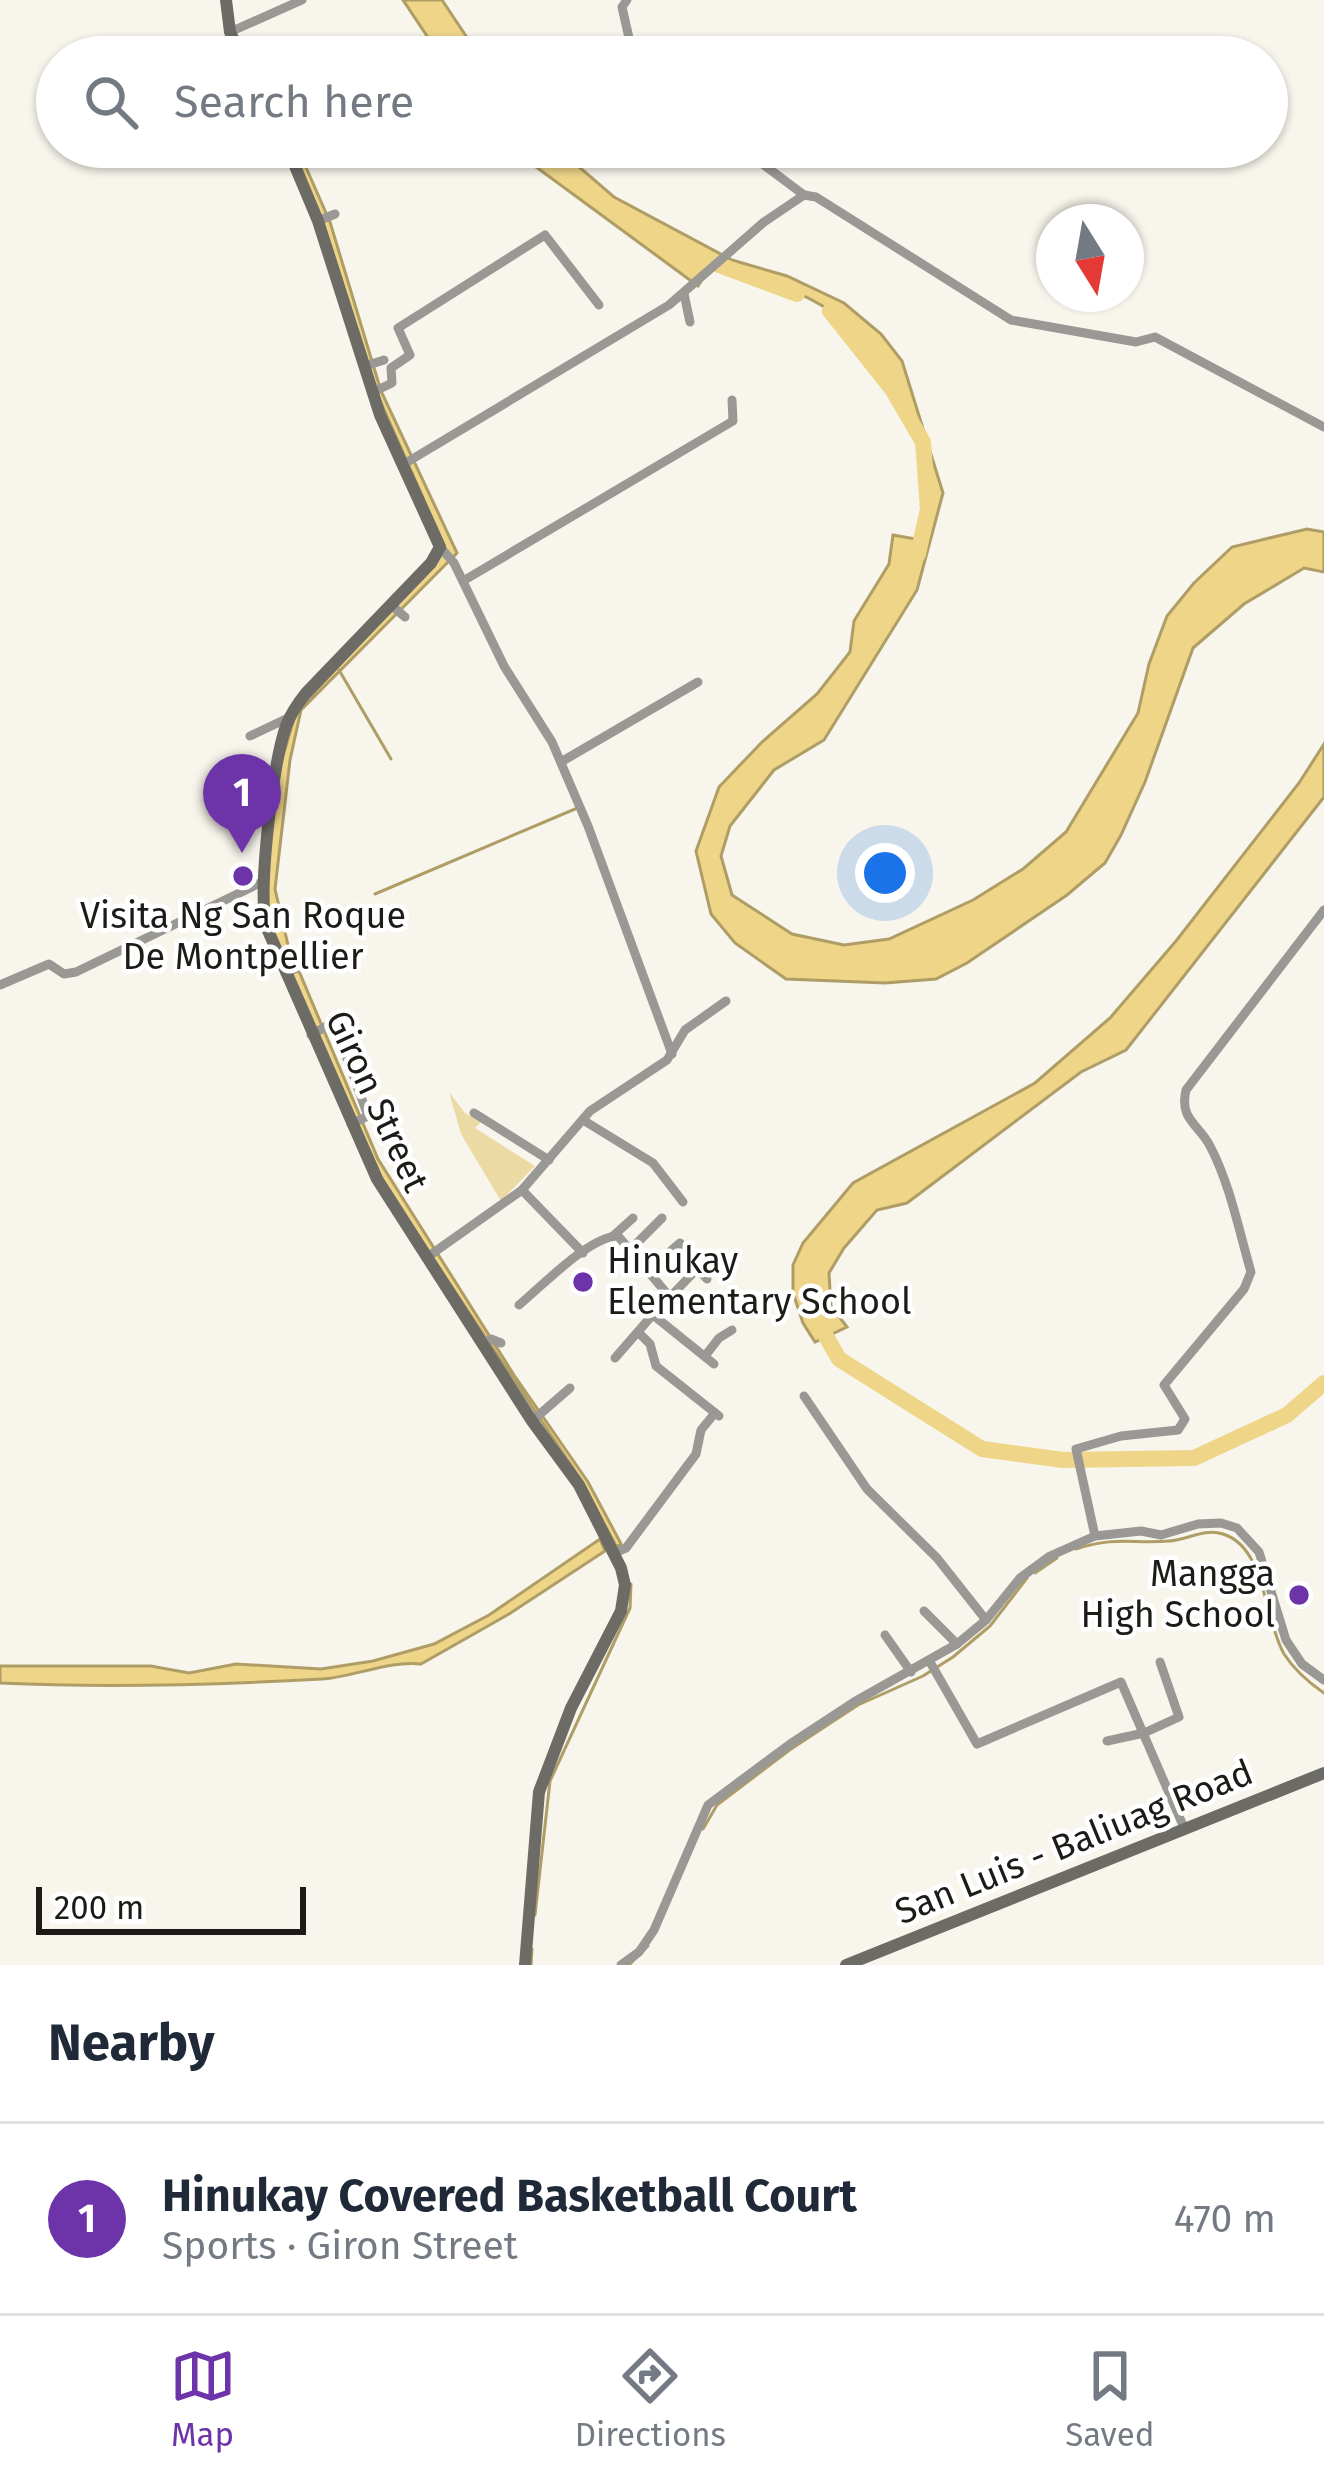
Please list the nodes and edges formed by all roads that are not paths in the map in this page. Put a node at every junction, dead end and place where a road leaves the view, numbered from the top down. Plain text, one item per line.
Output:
1 (226, 0) edge
2 (302, 0) edge
3 (627, 0) edge
4 (235, 31) junction
5 (237, 36) edge
6 (629, 36) edge
7 (303, 168) edge
8 (768, 168) edge
9 (324, 191) dead end
10 (804, 195) junction
11 (310, 196) junction
12 (335, 214) dead end
13 (320, 220) junction
14 (689, 290) junction
15 (599, 305) dead end
16 (690, 322) dead end
17 (384, 360) dead end
18 (366, 366) junction
19 (376, 390) junction
20 (732, 400) dead end
21 (1324, 427) edge
22 (408, 462) junction
23 (447, 555) junction
24 (463, 581) junction
25 (698, 682) dead end
26 (290, 717) junction
27 (250, 736) dead end
28 (561, 763) junction
29 (262, 882) junction
30 (1324, 910) edge
31 (264, 912) junction
32 (282, 912) dead end
33 (0, 985) edge
34 (726, 1001) dead end
35 (345, 1053) dead end
36 (672, 1054) junction
37 (474, 1114) dead end
38 (584, 1120) junction
39 (356, 1121) junction
40 (549, 1160) junction
41 (522, 1190) junction
42 (683, 1202) dead end
43 (633, 1218) dead end
44 (662, 1218) dead end
45 (613, 1236) junction
46 (630, 1250) junction
47 (583, 1253) junction
48 (430, 1255) junction
49 (698, 1269) junction
50 (648, 1271) junction
51 (707, 1279) dead end
52 (671, 1296) dead end
53 (519, 1305) dead end
54 (653, 1315) junction
55 (732, 1330) dead end
56 (638, 1332) junction
57 (616, 1358) dead end
58 (570, 1388) dead end
59 (804, 1396) dead end
60 (538, 1417) junction
61 (1095, 1536) junction
62 (617, 1547) junction
63 (923, 1611) dead end
64 (986, 1620) junction
65 (885, 1635) dead end
66 (957, 1644) junction
67 (1160, 1662) dead end
68 (934, 1670) junction
69 (911, 1672) junction
70 (1324, 1680) edge
71 (1144, 1733) junction
72 (1108, 1741) dead end
73 (1324, 1773) edge
74 (1185, 1830) junction
75 (525, 1965) edge
76 (622, 1965) edge
77 (846, 1965) edge

1 - 4 street
2 - 4 street
3 - 6 street
4 - 5 street
7 - 11 street
8 - 10 street
9 - 11 street
10 - 14 street
10 - 21 street
11 - 13 street
12 - 13 street
13 - 18 street
14 - 16 street
14 - 22 street
15 - 19 street
17 - 18 street
18 - 19 street
19 - 22 street
20 - 24 street
22 - 23 street
23 - 24 street
23 - 26 street, Giron Street
24 - 28 street
25 - 28 street
26 - 27 street
26 - 29 street, Giron Street
28 - 36 street
29 - 31 street, Giron Street
29 - 33 street
30 - 61 street
31 - 32 street
31 - 39 street, Giron Street
34 - 36 street
35 - 39 street
36 - 38 street
37 - 40 street
38 - 40 street
38 - 42 street
39 - 48 street, Giron Street
40 - 41 street
41 - 47 street
41 - 48 street
43 - 45 street
44 - 46 street
45 - 46 street
45 - 47 street
46 - 50 street
47 - 53 street
48 - 60 street, Giron Street
49 - 50 street
49 - 51 street
49 - 52 street
50 - 54 street
54 - 55 street
54 - 56 street
56 - 57 street
56 - 62 street
58 - 60 street
59 - 64 street
60 - 62 street, Giron Street
61 - 64 street
61 - 70 street
62 - 75 street, Giron Street
63 - 66 street
64 - 66 street
65 - 69 street
66 - 68 street
67 - 71 street
68 - 69 street
68 - 71 street
69 - 76 street
71 - 72 street
71 - 74 street
73 - 74 street, San Luis - Baliuag Road
74 - 77 street, San Luis - Baliuag Road

